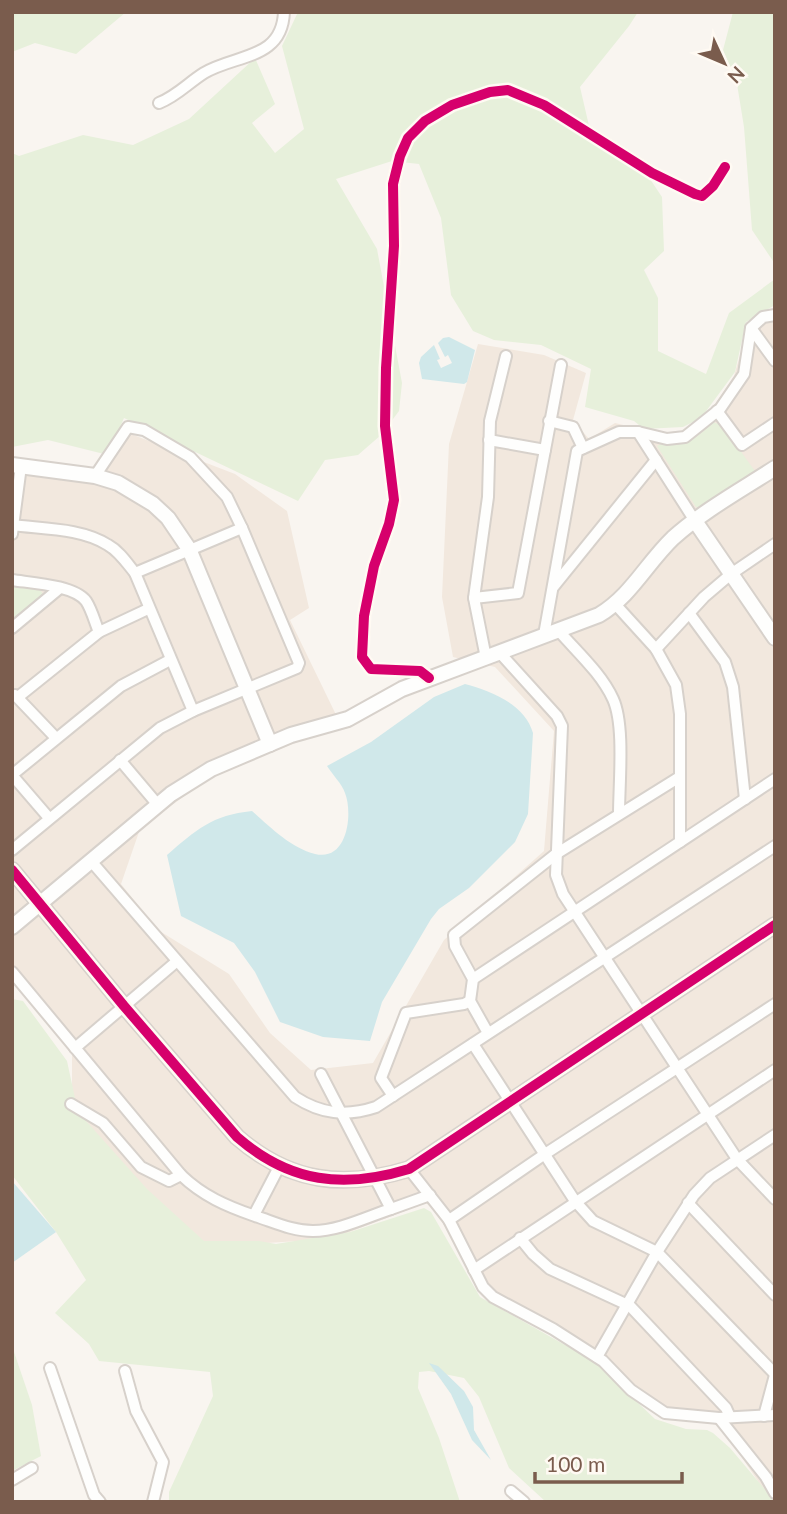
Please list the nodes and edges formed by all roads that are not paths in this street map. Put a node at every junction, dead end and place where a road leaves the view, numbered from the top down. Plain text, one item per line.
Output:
1 (284, 12) edge
2 (159, 103) dead end
3 (725, 167) dead end
4 (775, 315) edge
5 (751, 328) junction
6 (506, 356) dead end
7 (775, 361) edge
8 (561, 365) dead end
9 (717, 411) junction
10 (549, 421) junction
11 (775, 423) edge
12 (638, 432) junction
13 (489, 440) junction
14 (583, 448) junction
15 (545, 450) junction
16 (656, 460) junction
17 (17, 465) edge
18 (775, 468) edge
19 (95, 476) junction
20 (695, 521) junction
21 (13, 528) edge
22 (242, 528) junction
23 (775, 544) edge
24 (189, 549) junction
25 (135, 573) junction
26 (731, 574) junction
27 (12, 580) edge
28 (60, 588) junction
29 (552, 588) junction
30 (474, 598) junction
31 (616, 605) junction
32 (148, 609) junction
33 (689, 613) junction
34 (772, 627) edge
35 (12, 628) edge
36 (99, 632) junction
37 (551, 633) junction
38 (656, 649) junction
39 (493, 656) junction
40 (170, 660) junction
41 (429, 678) junction
42 (246, 690) junction
43 (15, 695) edge
44 (193, 711) junction
45 (56, 738) junction
46 (271, 744) junction
47 (120, 760) junction
48 (12, 775) edge
49 (678, 778) junction
50 (775, 779) edge
51 (745, 799) junction
52 (158, 805) junction
53 (619, 814) junction
54 (49, 818) junction
55 (680, 842) junction
56 (775, 846) edge
57 (12, 850) edge
58 (556, 854) junction
59 (91, 860) junction
60 (12, 870) edge
61 (40, 904) junction
62 (575, 910) junction
63 (775, 925) edge
64 (12, 927) edge
65 (606, 957) junction
66 (176, 962) junction
67 (12, 972) edge
68 (473, 979) junction
69 (470, 1001) junction
70 (775, 1004) edge
71 (124, 1006) junction
72 (643, 1014) junction
73 (488, 1034) junction
74 (473, 1044) junction
75 (75, 1048) junction
76 (678, 1068) junction
77 (775, 1070) edge
78 (321, 1074) dead end
79 (393, 1096) junction
80 (510, 1102) junction
81 (71, 1104) dead end
82 (707, 1113) junction
83 (342, 1114) junction
84 (775, 1135) edge
85 (545, 1154) junction
86 (737, 1159) junction
87 (280, 1165) junction
88 (410, 1169) junction
89 (181, 1175) junction
90 (376, 1179) junction
91 (430, 1195) junction
92 (775, 1199) edge
93 (575, 1201) junction
94 (688, 1203) junction
95 (391, 1209) junction
96 (254, 1216) junction
97 (449, 1220) junction
98 (520, 1238) junction
99 (657, 1252) junction
100 (474, 1270) junction
101 (775, 1295) edge
102 (627, 1304) junction
103 (597, 1357) junction
104 (50, 1368) dead end
105 (125, 1371) dead end
106 (775, 1375) edge
107 (769, 1415) edge
108 (725, 1417) junction
109 (32, 1468) dead end
110 (770, 1477) edge
111 (12, 1480) edge
112 (511, 1491) dead end
113 (775, 1493) edge
114 (100, 1502) edge
115 (153, 1502) edge
116 (524, 1502) edge

1 - 2 street
3 - 41 street
4 - 5 street
5 - 7 street
5 - 9 street
6 - 13 street
8 - 10 street
9 - 11 street
9 - 12 street
10 - 14 street
10 - 15 street
12 - 14 street
12 - 16 street
13 - 15 street
13 - 30 street
14 - 29 street
15 - 30 street
16 - 20 street
16 - 29 street
17 - 19 street
17 - 21 street
18 - 20 street
19 - 22 street
19 - 24 street
20 - 26 street
20 - 31 street
21 - 25 street
22 - 24 street
22 - 42 street
23 - 26 street
24 - 25 street
24 - 42 street
25 - 32 street
26 - 33 street
26 - 34 street
27 - 28 street
28 - 35 street
28 - 36 street
29 - 37 street
30 - 39 street
31 - 37 street
31 - 38 street
32 - 36 street
32 - 40 street
33 - 38 street
33 - 51 street
36 - 43 street
37 - 39 street
37 - 53 street
38 - 49 street
39 - 41 street
39 - 58 street
40 - 44 street
40 - 45 street
41 - 46 street
42 - 44 street
42 - 46 street
43 - 45 street
44 - 47 street
45 - 48 street
46 - 52 street
47 - 52 street
47 - 54 street
48 - 54 street
49 - 53 street
49 - 55 street
50 - 51 street
51 - 55 street
52 - 59 street
53 - 58 street
54 - 57 street
55 - 62 street
56 - 65 street
58 - 62 street
58 - 68 street
59 - 61 street
59 - 66 street
60 - 61 street
61 - 64 street
61 - 71 street
62 - 65 street
62 - 68 street
63 - 72 street
65 - 72 street
65 - 73 street
66 - 71 street
66 - 83 street
67 - 75 street
68 - 69 street
69 - 73 street
69 - 79 street
70 - 76 street
71 - 75 street
71 - 87 street
72 - 76 street
72 - 80 street
73 - 74 street
74 - 79 street
74 - 80 street
75 - 89 street
76 - 82 street
76 - 85 street
77 - 82 street
78 - 83 street
79 - 83 street
80 - 85 street
80 - 88 street
81 - 89 street
82 - 86 street
82 - 93 street
83 - 90 street
84 - 86 street
85 - 93 street
85 - 97 street
86 - 92 street
86 - 94 street
87 - 90 street
87 - 96 street
88 - 90 street
88 - 91 street
89 - 96 street
90 - 95 street
91 - 95 street
91 - 97 street
93 - 98 street
93 - 99 street
94 - 99 street
94 - 101 street
95 - 96 street
97 - 100 street
98 - 100 street
98 - 102 street
99 - 102 street
99 - 106 street
100 - 103 street
102 - 103 street
102 - 108 street
103 - 108 street
104 - 114 street
105 - 115 street
106 - 107 street
107 - 108 street
108 - 110 street
109 - 111 street
110 - 113 street
112 - 116 street

